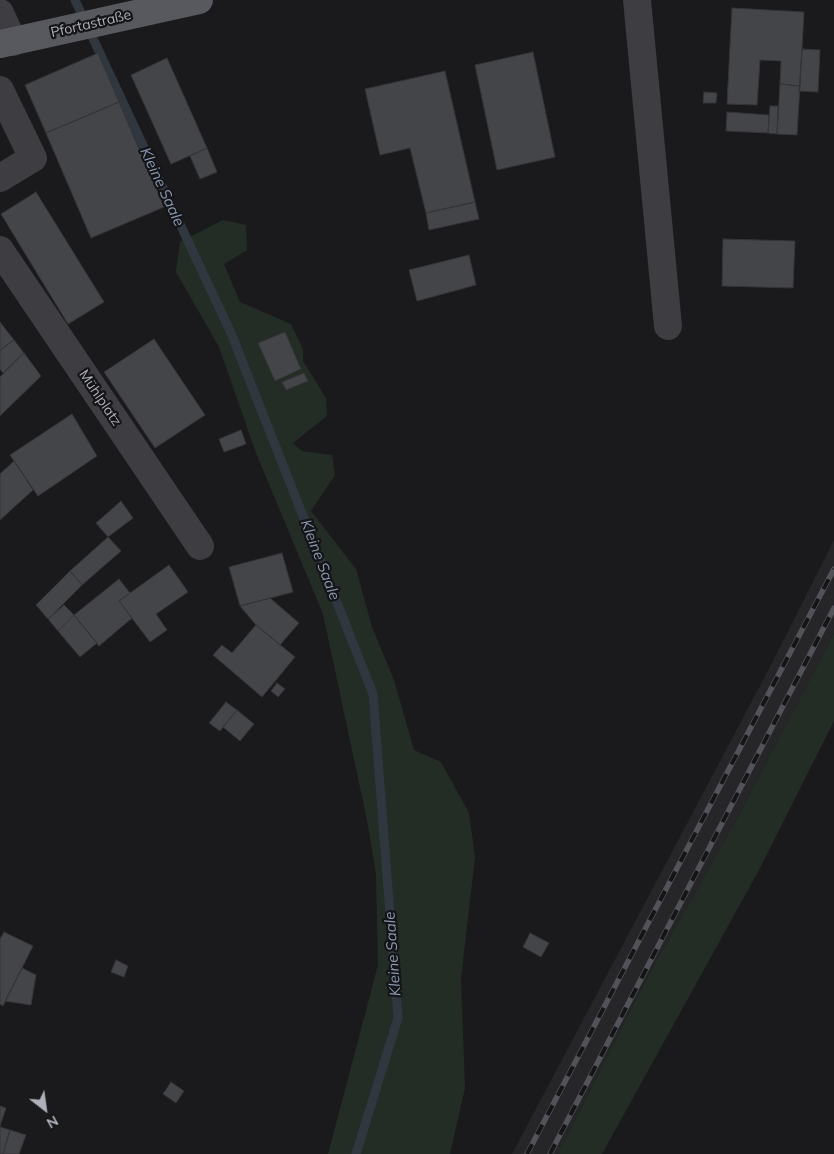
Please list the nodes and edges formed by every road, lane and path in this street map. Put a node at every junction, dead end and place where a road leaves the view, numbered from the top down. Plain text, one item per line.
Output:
1 (199, 0) edge
2 (637, 0) edge
3 (0, 13) edge
4 (7, 43) edge
5 (0, 90) edge
6 (0, 178) edge
7 (0, 250) edge
8 (668, 326) dead end
9 (200, 546) dead end

1 - 4 main road, Pfortastraße
2 - 8 street
3 - 4 street
5 - 6 street
7 - 9 street, Mühlplatz

